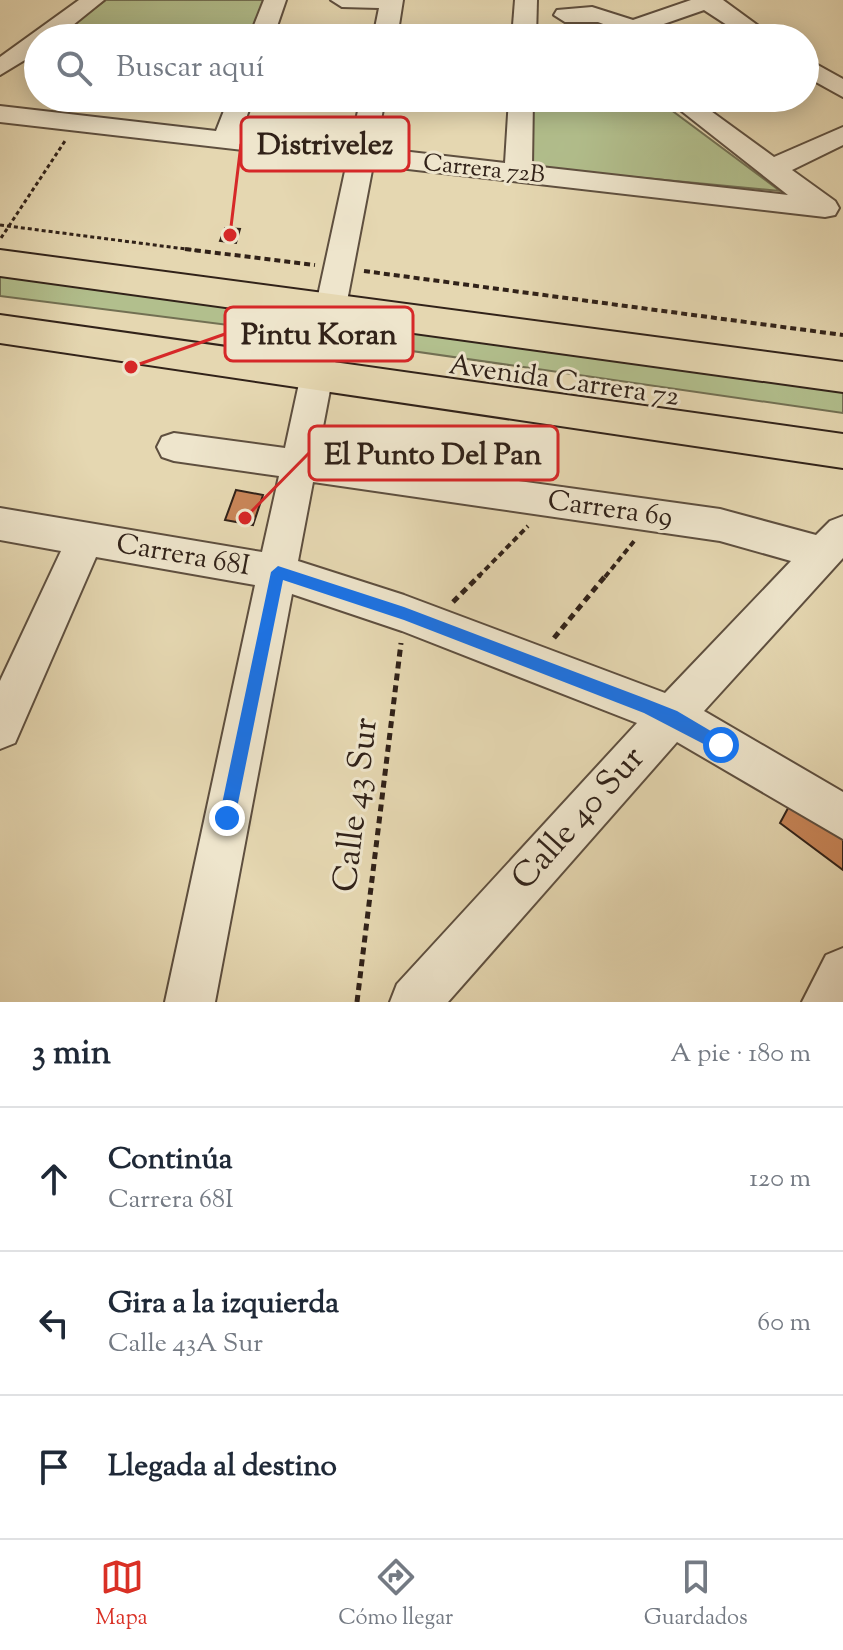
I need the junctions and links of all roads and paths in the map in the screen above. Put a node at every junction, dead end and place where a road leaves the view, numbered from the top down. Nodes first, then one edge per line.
1 (93, 0) edge
2 (275, 0) edge
3 (342, 0) edge
4 (526, 0) edge
5 (545, 0) edge
6 (392, 1) edge
7 (707, 1) edge
8 (565, 15) junction
9 (60, 24) edge
10 (266, 24) edge
11 (388, 24) edge
12 (525, 24) edge
13 (577, 24) edge
14 (619, 24) edge
15 (654, 24) edge
16 (742, 24) edge
17 (24, 51) edge
18 (0, 68) edge
19 (819, 74) edge
20 (843, 90) edge
21 (236, 112) edge
22 (370, 112) edge
23 (520, 112) edge
24 (696, 112) edge
25 (0, 114) edge
26 (76, 123) junction
27 (843, 135) edge
28 (226, 140) junction
29 (361, 156) junction
30 (772, 169) junction
31 (518, 174) junction
32 (834, 215) edge
33 (0, 225) edge
34 (3, 236) edge
35 (0, 263) edge
36 (335, 281) junction
37 (0, 304) edge
38 (541, 313) junction
39 (0, 329) edge
40 (843, 335) edge
41 (843, 352) edge
42 (662, 353) junction
43 (320, 360) junction
44 (843, 377) edge
45 (737, 407) junction
46 (565, 411) junction
47 (843, 422) edge
48 (174, 447) dead end
49 (843, 451) edge
50 (299, 465) junction
51 (552, 501) junction
52 (654, 516) junction
53 (0, 524) edge
54 (85, 539) junction
55 (833, 543) edge
56 (278, 572) junction
57 (418, 618) junction
58 (534, 663) junction
59 (672, 716) junction
60 (1, 725) edge
61 (843, 817) edge
62 (843, 972) edge
63 (190, 1002) edge
64 (357, 1002) edge
65 (415, 1002) edge
66 (827, 1002) edge

1 - 9 street
2 - 10 street
3 - 6 street
4 - 12 street
5 - 8 street
6 - 11 street
7 - 15 street
7 - 16 street
8 - 13 street
8 - 14 street
17 - 18 street
19 - 20 street
21 - 28 street
22 - 29 street
23 - 31 street
24 - 30 street
25 - 26 street, Carrera 72B
26 - 28 street, Carrera 72B
26 - 34 path
27 - 30 street
28 - 29 street, Carrera 72B
29 - 31 street, Carrera 72B
29 - 36 street
30 - 32 street
31 - 32 street, Carrera 72B
33 - 34 path
34 - 36 highway, Avenida Carrera 72
34 - 36 path
35 - 36 highway, Avenida Carrera 72
36 - 38 highway, Avenida Carrera 72
36 - 40 path
36 - 42 highway, Avenida Carrera 72
36 - 43 street
37 - 43 highway, Avenida Carrera 72
38 - 41 highway, Avenida Carrera 72
38 - 42 highway
39 - 43 highway, Avenida Carrera 72
42 - 44 highway, Avenida Carrera 72
43 - 45 highway, Avenida Carrera 72
43 - 46 highway, Avenida Carrera 72
43 - 50 street
45 - 46 highway
45 - 47 highway, Avenida Carrera 72
46 - 49 highway, Avenida Carrera 72
48 - 50 street, Carrera 69
50 - 51 street, Carrera 69
50 - 56 street
51 - 52 street, Carrera 69
51 - 57 path
52 - 55 street, Carrera 69
52 - 58 path
53 - 54 street, Carrera 68I
54 - 56 street, Carrera 68I
54 - 60 street
55 - 59 street, Calle 40 Sur
56 - 57 street, Carrera 68I
56 - 63 street
57 - 58 street, Carrera 68I
57 - 64 path, Calle 43 Sur
58 - 59 street, Carrera 68I
59 - 61 street, Carrera 68I
59 - 65 street, Calle 40 Sur
62 - 66 street

